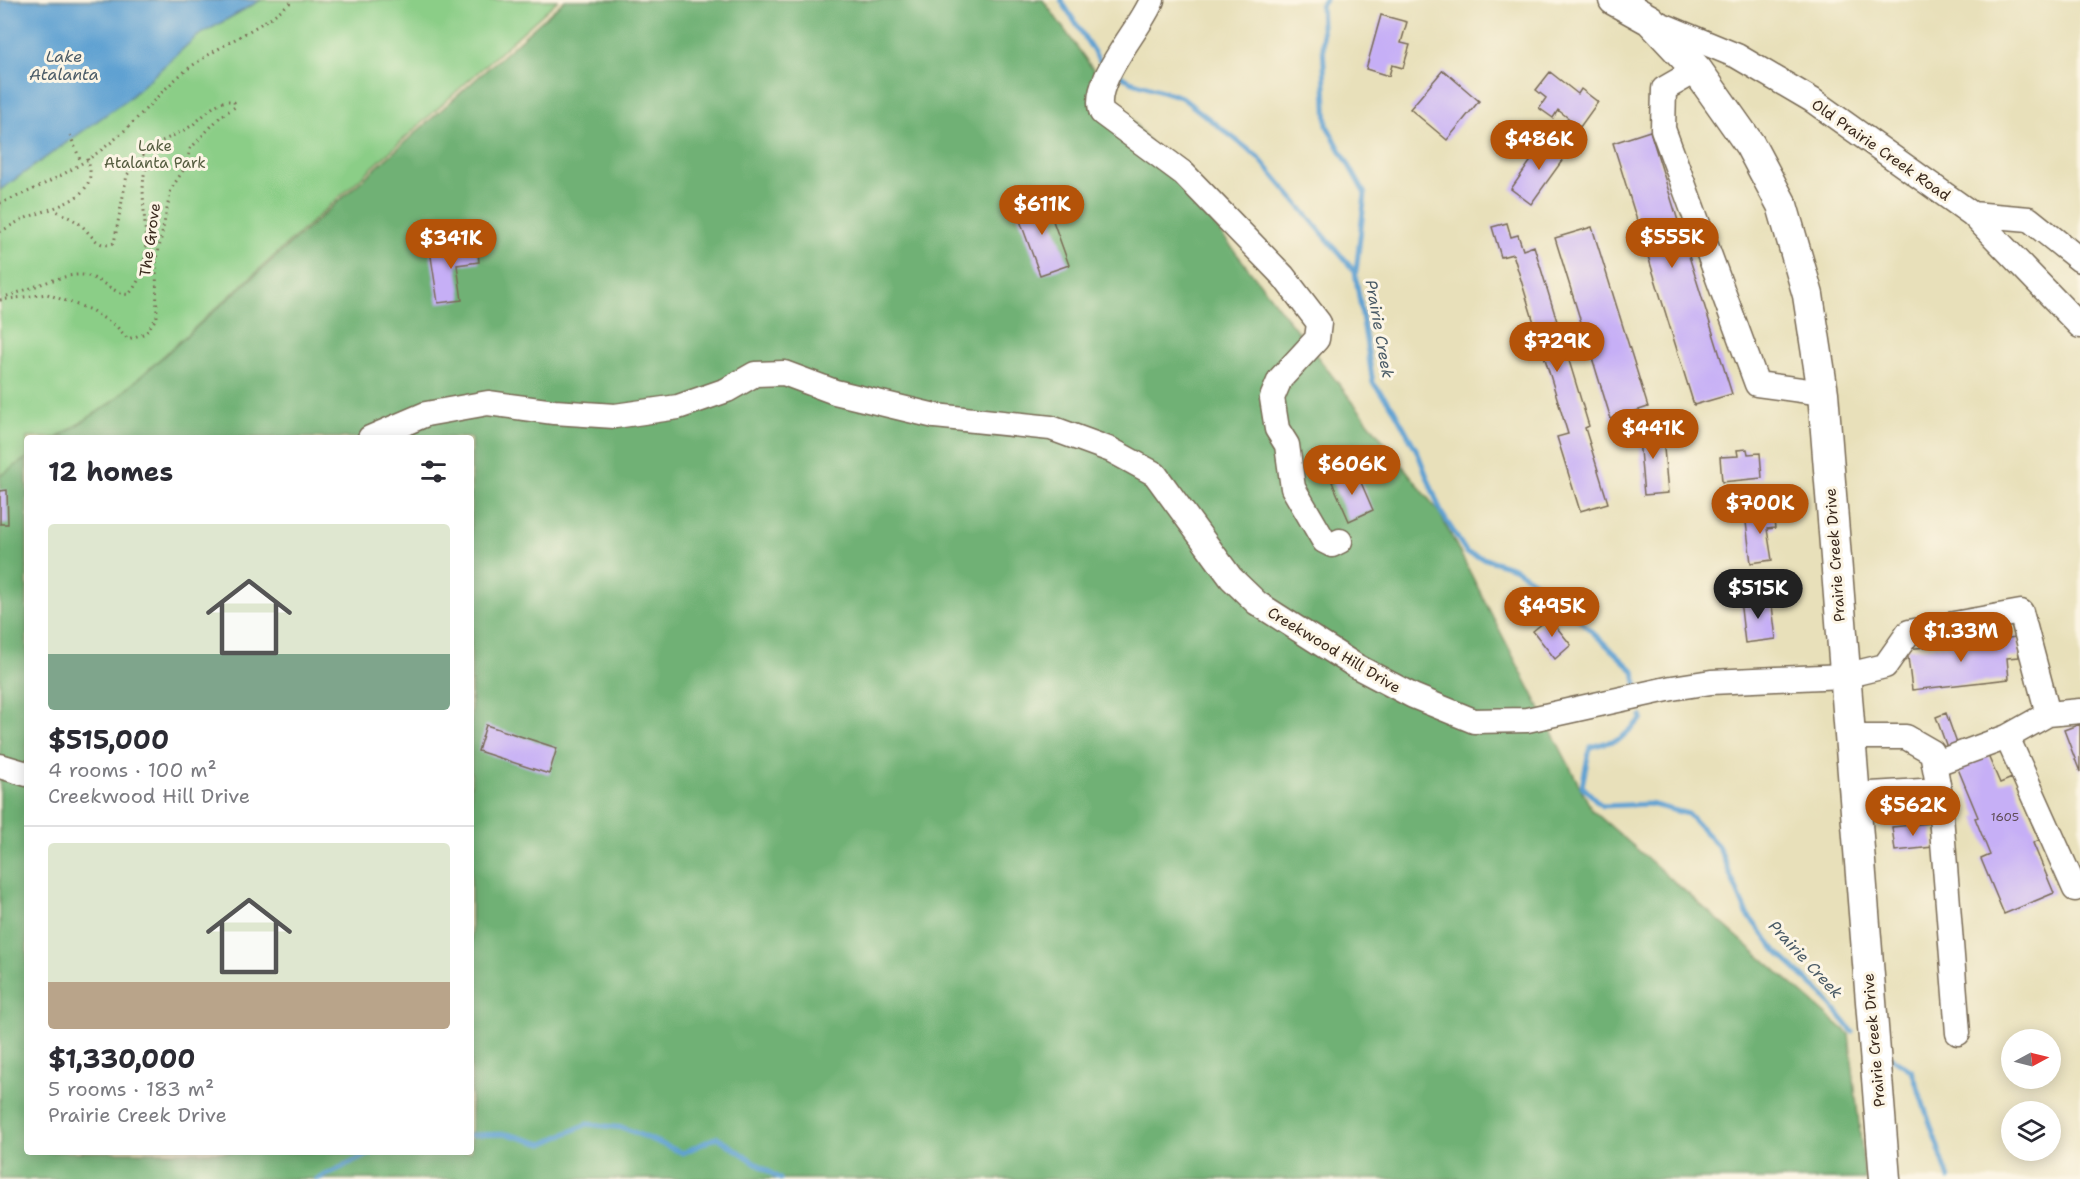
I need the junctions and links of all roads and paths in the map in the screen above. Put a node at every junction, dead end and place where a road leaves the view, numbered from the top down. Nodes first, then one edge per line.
1 (293, 0) edge
2 (1152, 0) edge
3 (1614, 0) edge
4 (1650, 20) junction
5 (1697, 70) junction
6 (70, 135) dead end
7 (157, 143) junction
8 (87, 158) junction
9 (81, 162) junction
10 (0, 203) edge
11 (55, 210) junction
12 (1971, 214) junction
13 (0, 232) edge
14 (2080, 260) edge
15 (0, 299) edge
16 (2080, 326) edge
17 (1823, 393) junction
18 (377, 435) edge
19 (1340, 541) dead end
20 (1844, 676) junction
21 (2080, 711) edge
22 (2048, 714) junction
23 (1850, 737) junction
24 (2007, 737) junction
25 (1935, 764) junction
26 (0, 766) edge
27 (24, 773) edge
28 (1939, 790) junction
29 (1854, 795) junction
30 (2075, 889) dead end
31 (1958, 1033) dead end
32 (1885, 1179) edge

1 - 8 path
2 - 19 street
3 - 4 main road, Prairie Creek Drive
4 - 5 main road, Prairie Creek Drive
4 - 12 street, Old Prairie Creek Road
5 - 17 main road, Prairie Creek Drive
5 - 17 street
6 - 9 path
7 - 11 path, The Grove
7 - 15 path, The Grove
7 - 15 path, The Grove
8 - 9 path
8 - 11 path
9 - 10 path
11 - 13 path
12 - 14 street
12 - 16 street, Old Prairie Creek Road
17 - 20 main road, Prairie Creek Drive
18 - 20 street, Creekwood Hill Drive
20 - 22 street, Creekwood Hill Drive
20 - 23 main road, Prairie Creek Drive
21 - 22 street
22 - 24 street
23 - 25 street
23 - 29 main road, Prairie Creek Drive
24 - 25 street
24 - 30 street
25 - 28 street
26 - 27 street
28 - 29 street
28 - 31 street
29 - 32 main road, Prairie Creek Drive

